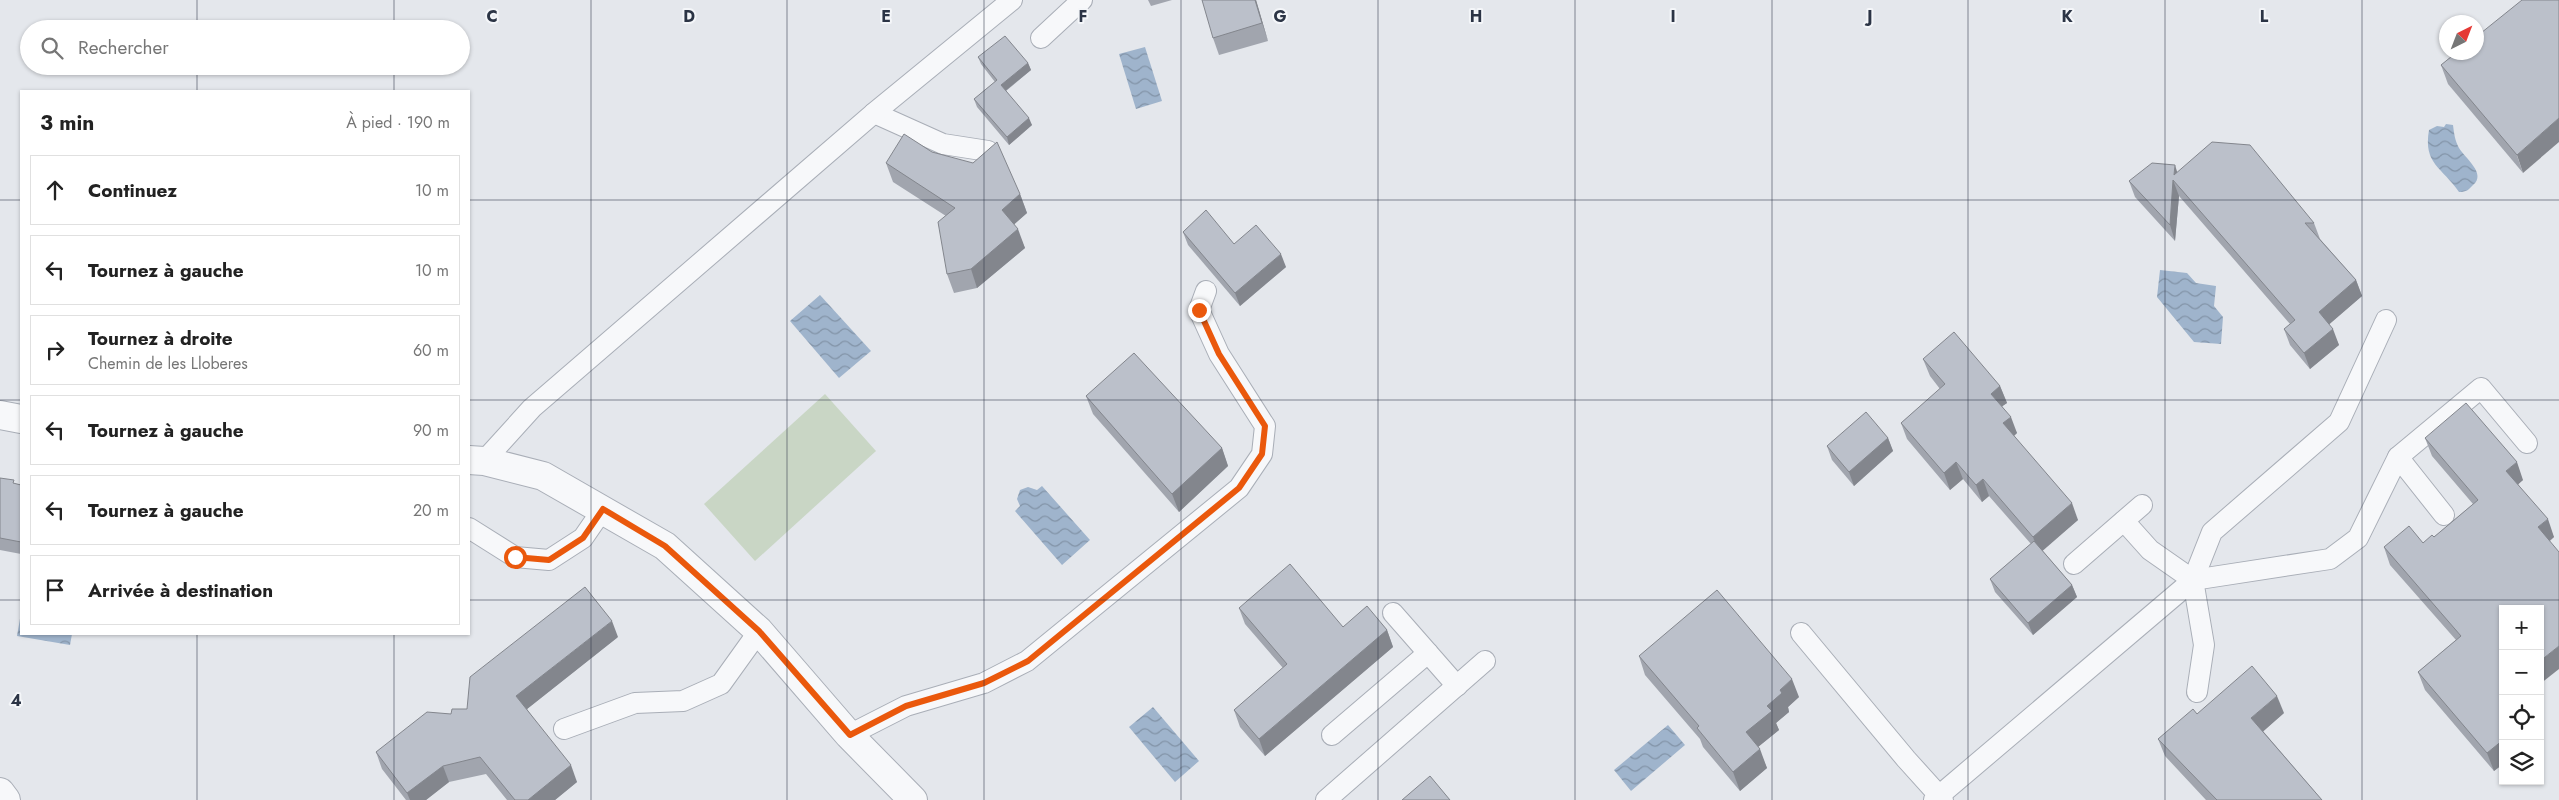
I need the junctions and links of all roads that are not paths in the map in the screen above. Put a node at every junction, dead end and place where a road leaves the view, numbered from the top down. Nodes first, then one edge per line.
1 (1012, 0) edge
2 (1072, 3) edge
3 (1042, 38) dead end
4 (874, 113) junction
5 (988, 151) edge
6 (1206, 290) dead end
7 (2386, 320) dead end
8 (0, 415) edge
9 (20, 419) edge
10 (2527, 444) dead end
11 (2398, 457) junction
12 (476, 460) edge
13 (2142, 505) dead end
14 (603, 509) junction
15 (2444, 515) dead end
16 (2124, 521) junction
17 (470, 529) edge
18 (2074, 564) dead end
19 (2193, 580) junction
20 (1393, 613) dead end
21 (759, 631) junction
22 (1801, 633) dead end
23 (1428, 653) junction
24 (1485, 661) dead end
25 (1457, 686) junction
26 (2197, 692) dead end
27 (564, 729) dead end
28 (850, 735) junction
29 (1332, 735) dead end
30 (0, 792) edge
31 (1939, 798) edge
32 (6, 800) edge
33 (913, 800) edge
34 (1326, 800) edge

1 - 4 lane
2 - 3 lane
4 - 5 lane
4 - 12 lane
6 - 28 lane
7 - 19 lane
8 - 9 street
10 - 11 lane
11 - 15 lane
11 - 19 lane
12 - 14 street
13 - 16 lane
14 - 17 lane
14 - 21 street
16 - 18 lane
16 - 19 lane
19 - 26 lane
19 - 31 lane
20 - 23 lane
21 - 27 lane
21 - 28 street
22 - 31 lane
23 - 25 lane
23 - 29 lane
24 - 25 lane
25 - 34 lane
28 - 33 street
30 - 32 street

